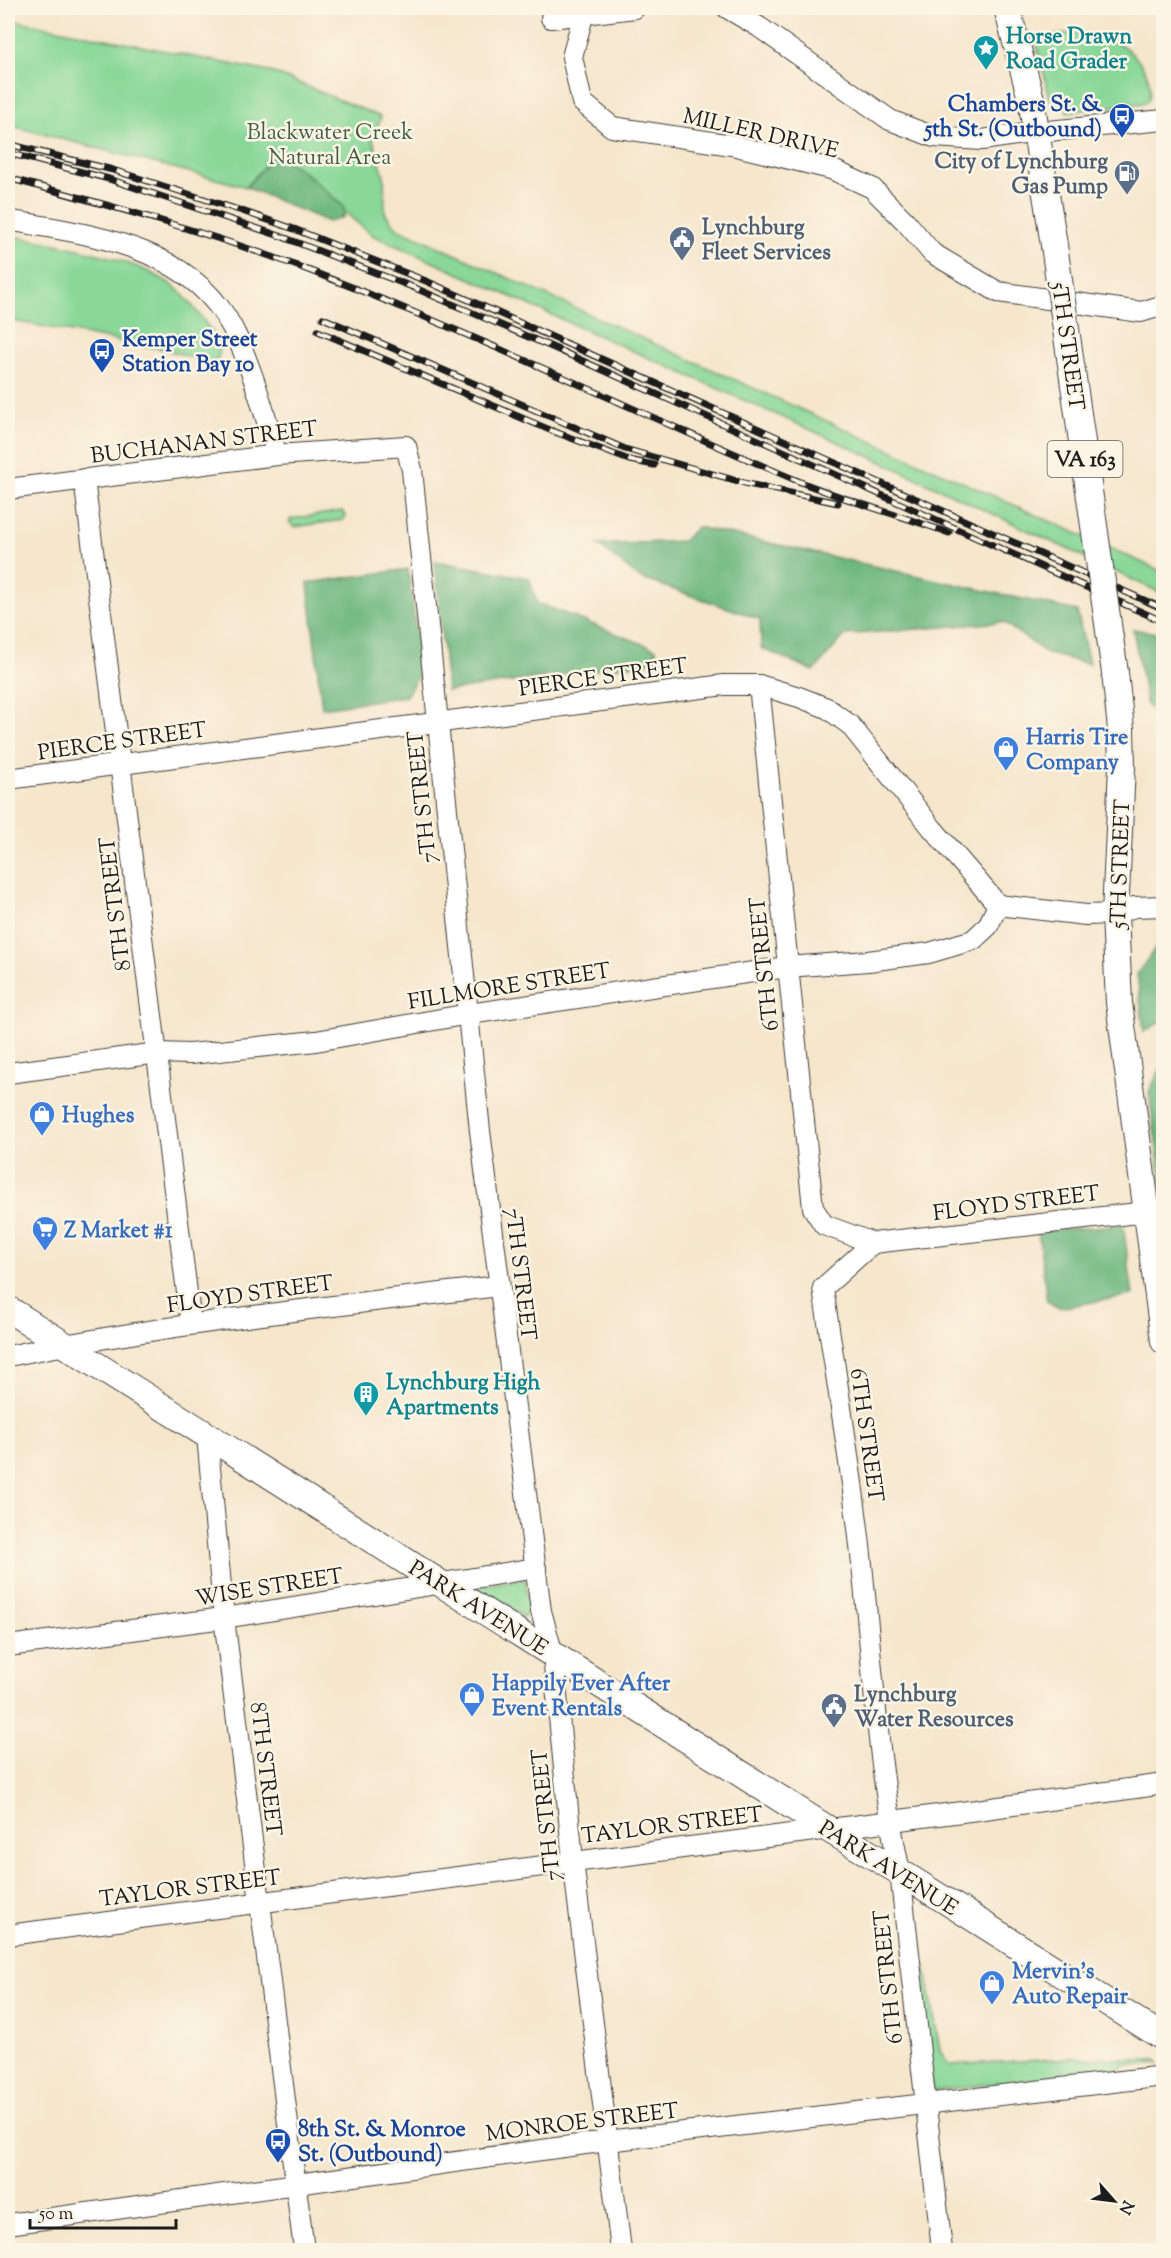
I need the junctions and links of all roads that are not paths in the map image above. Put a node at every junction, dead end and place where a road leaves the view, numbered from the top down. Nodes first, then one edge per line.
1 (635, 8) edge
2 (727, 8) edge
3 (1007, 8) edge
4 (583, 16) junction
5 (551, 18) dead end
6 (1164, 120) edge
7 (1037, 132) junction
8 (8, 220) edge
9 (1164, 305) edge
10 (406, 446) joint
11 (277, 455) junction
12 (84, 479) junction
13 (8, 489) edge
14 (759, 685) junction
15 (437, 723) junction
16 (121, 764) junction
17 (8, 779) edge
18 (999, 905) junction
19 (1164, 906) edge
20 (1115, 914) junction
21 (787, 968) junction
22 (469, 1014) junction
23 (158, 1053) junction
24 (8, 1073) edge
25 (1155, 1210) edge
26 (873, 1243) junction
27 (499, 1286) junction
28 (8, 1309) edge
29 (191, 1324) junction
30 (1164, 1341) edge
31 (65, 1344) junction
32 (8, 1356) edge
33 (207, 1436) junction
34 (536, 1568) junction
35 (442, 1584) junction
36 (224, 1618) junction
37 (8, 1646) edge
38 (553, 1654) junction
39 (1164, 1784) edge
40 (889, 1821) junction
41 (828, 1829) junction
42 (573, 1861) junction
43 (900, 1872) junction
44 (259, 1902) junction
45 (8, 1935) edge
46 (1164, 2038) edge
47 (1164, 2076) edge
48 (925, 2104) junction
49 (607, 2141) junction
50 (296, 2185) junction
51 (8, 2224) edge
52 (304, 2250) edge
53 (621, 2250) edge
54 (942, 2250) edge

1 - 4 street
2 - 7 street
3 - 7 main road, VA 163
4 - 5 street
4 - 9 street, MILLER DRIVE
6 - 7 street
7 - 20 main road, 5TH STREET / VA 163, bridge
8 - 11 street
10 - 11 street, BUCHANAN STREET
10 - 15 street, 7TH STREET
11 - 12 street, BUCHANAN STREET
12 - 13 street, BUCHANAN STREET
12 - 16 street, 8TH STREET
14 - 15 street, PIERCE STREET
14 - 18 street, PIERCE STREET
14 - 21 street, 6TH STREET
15 - 16 street, PIERCE STREET
15 - 22 street, 7TH STREET
16 - 17 street, PIERCE STREET
16 - 23 street, 8TH STREET
18 - 20 street
18 - 21 street, FILLMORE STREET
19 - 20 street
20 - 25 main road, 5TH STREET / VA 163
21 - 22 street, FILLMORE STREET
21 - 26 street, 6TH STREET
22 - 23 street, FILLMORE STREET
22 - 27 street, 7TH STREET
23 - 24 street, FILLMORE STREET
23 - 29 street, 8TH STREET
25 - 26 street, FLOYD STREET
25 - 30 main road, 5TH STREET / VA 163
26 - 40 street, 6TH STREET
27 - 29 street, FLOYD STREET
27 - 34 street, 7TH STREET
28 - 31 main road, PARK AVENUE
29 - 31 street, FLOYD STREET
31 - 32 street, FLOYD STREET
31 - 33 main road, PARK AVENUE
33 - 35 main road, PARK AVENUE
33 - 36 street, 8TH STREET
34 - 35 street, WISE STREET
34 - 38 street, 7TH STREET
35 - 36 street, WISE STREET
35 - 38 main road, PARK AVENUE
36 - 37 street, WISE STREET
36 - 44 street, 8TH STREET
38 - 41 main road, PARK AVENUE
38 - 42 street, 7TH STREET
39 - 40 street, TAYLOR STREET
40 - 41 street, TAYLOR STREET
40 - 43 street, 6TH STREET
41 - 42 street, TAYLOR STREET
41 - 43 main road, PARK AVENUE
42 - 44 street, TAYLOR STREET
42 - 49 street, 7TH STREET
43 - 46 main road, PARK AVENUE
43 - 48 street, 6TH STREET
44 - 45 street, TAYLOR STREET
44 - 50 street, 8TH STREET
47 - 48 street, MONROE STREET
48 - 49 street, MONROE STREET
48 - 54 street, 6TH STREET
49 - 50 street, MONROE STREET
49 - 53 street, 7TH STREET
50 - 51 street, MONROE STREET
50 - 52 street, 8TH STREET

